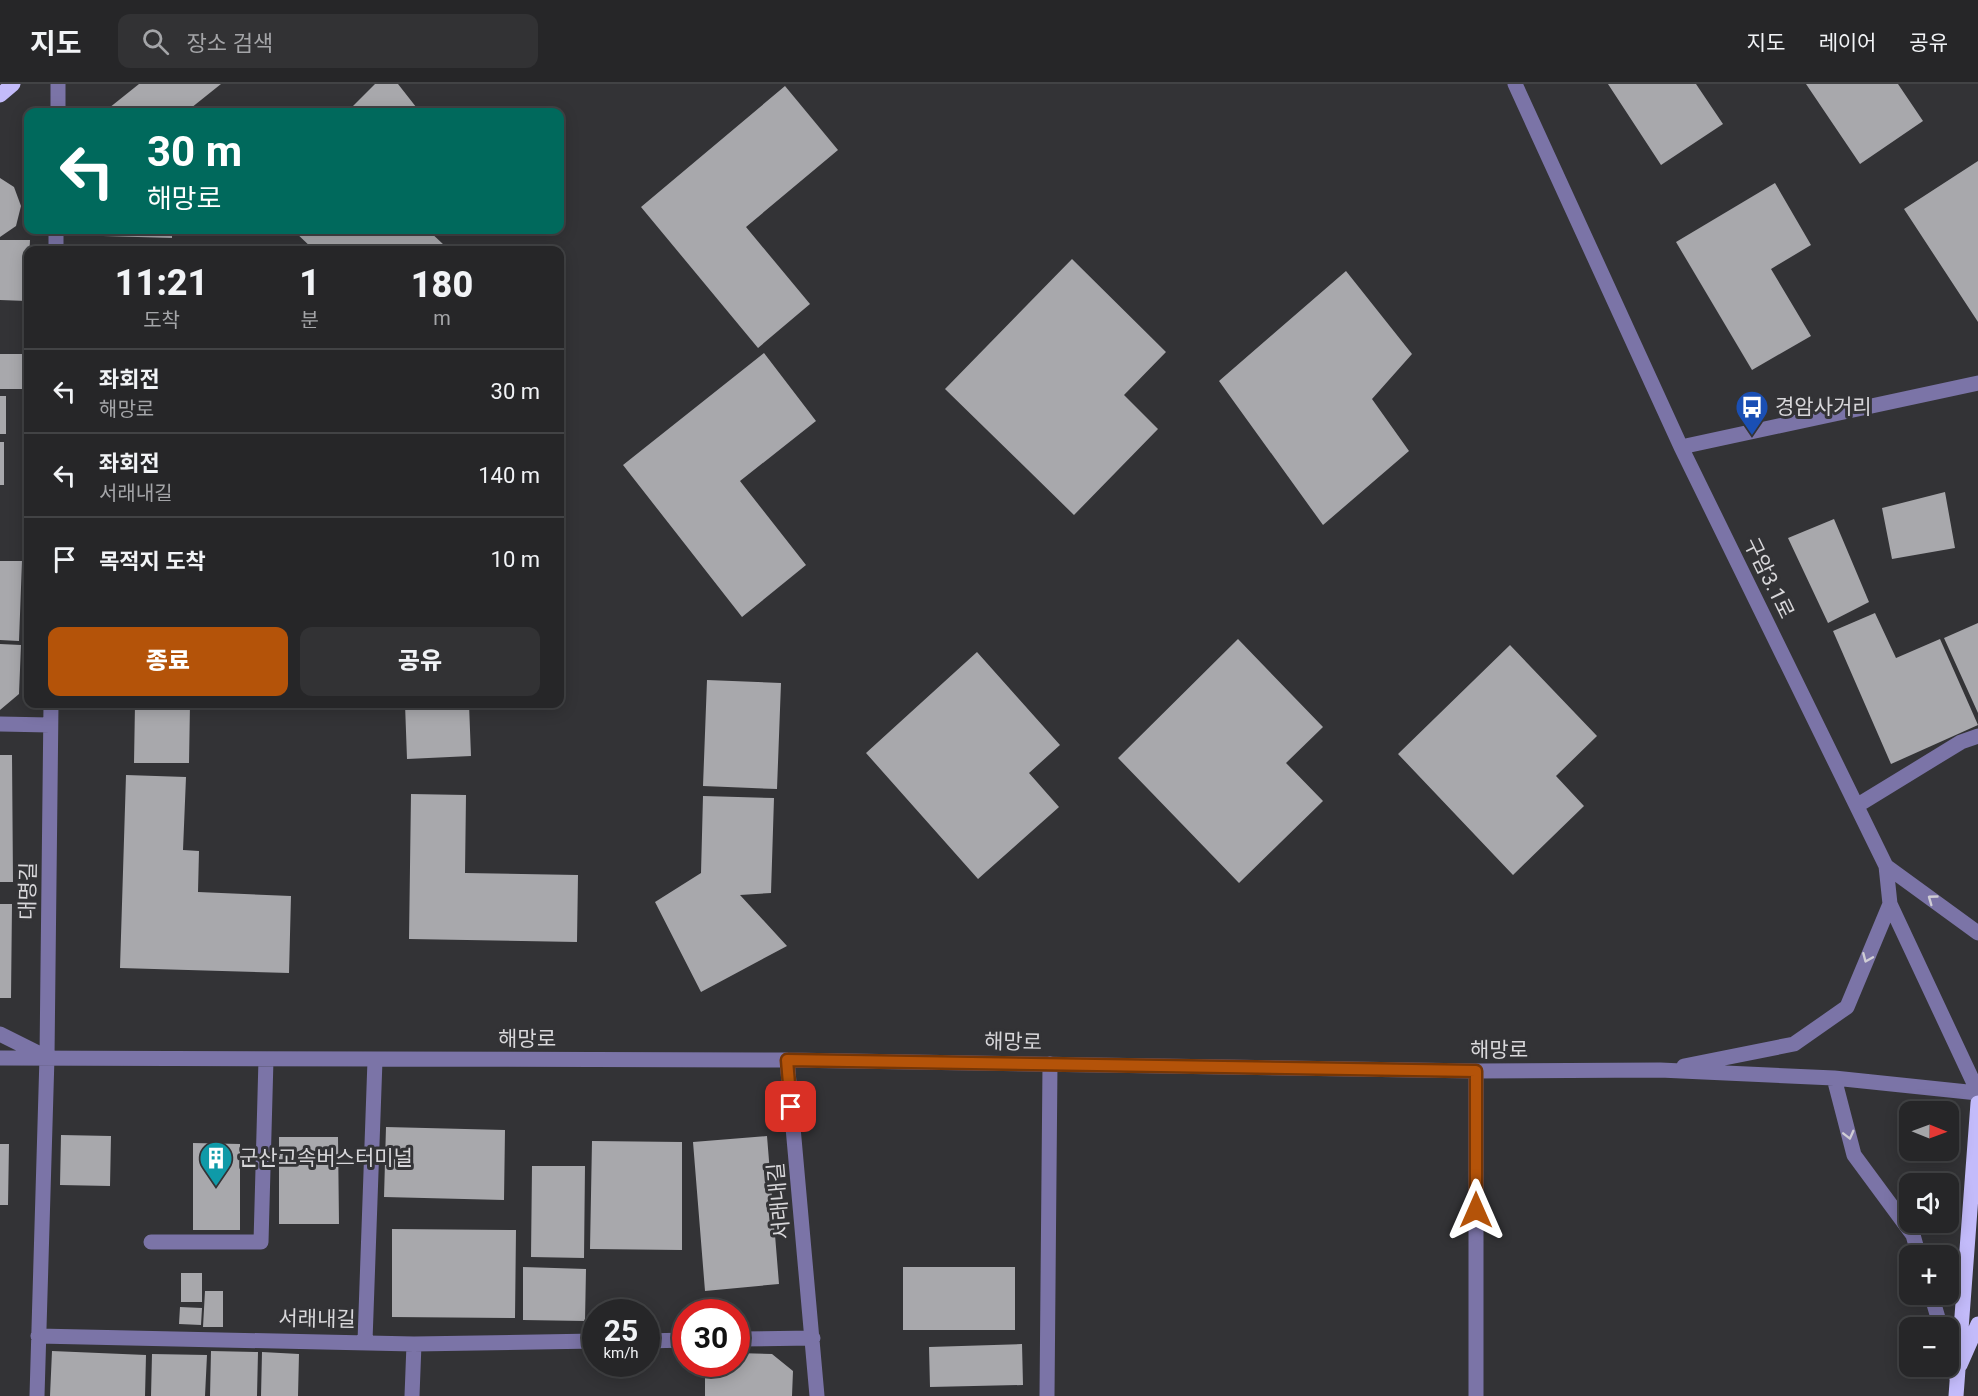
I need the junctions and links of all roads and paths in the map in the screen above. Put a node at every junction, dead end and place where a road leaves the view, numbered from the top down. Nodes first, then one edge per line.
1 (13, 84) edge
2 (58, 84) edge
3 (1515, 84) edge
4 (0, 95) edge
5 (58, 108) edge
6 (1978, 383) edge
7 (1682, 447) junction
8 (51, 708) edge
9 (0, 724) edge
10 (51, 725) junction
11 (1978, 736) edge
12 (1858, 805) junction
13 (1886, 866) junction
14 (1890, 904) junction
15 (1978, 933) edge
16 (0, 1034) edge
17 (47, 1057) junction
18 (0, 1058) edge
19 (266, 1059) junction
20 (375, 1060) junction
21 (787, 1060) junction
22 (1050, 1064) junction
23 (1660, 1070) junction
24 (1476, 1071) junction
25 (1834, 1078) junction
26 (1978, 1092) edge
27 (1978, 1102) edge
28 (151, 1242) dead end
29 (1916, 1245) edge
30 (1978, 1324) edge
31 (38, 1336) junction
32 (813, 1338) junction
33 (750, 1339) edge
34 (1959, 1339) edge
35 (366, 1341) junction
36 (582, 1341) edge
37 (414, 1344) junction
38 (1959, 1369) edge
39 (1956, 1377) edge
40 (37, 1396) edge
41 (412, 1396) edge
42 (817, 1396) edge
43 (1047, 1396) edge
44 (1476, 1396) edge
45 (1956, 1396) edge

1 - 4 main road
2 - 5 street
3 - 7 street, 구암3.1로
6 - 7 street
7 - 12 street, 구암3.1로
8 - 10 street, 대명길
9 - 10 street
10 - 17 street, 대명길
11 - 12 street
12 - 13 street, 구암3.1로
13 - 14 street, 구암3.1로
15 -> 13 street
14 -> 23 street
14 - 26 street, 구암3.1로
16 - 17 street, 해망로
17 - 18 street, 해망로
17 - 19 street, 해망로
17 - 31 street
19 - 20 street, 해망로
19 - 28 street
20 - 21 street, 해망로
20 - 35 street
21 - 22 street, 해망로
21 - 32 street, 서래내길
22 - 24 street, 해망로
22 - 43 street
23 - 24 street, 해망로
23 - 25 street, 해망로
24 - 44 street
25 - 26 street, 해망로
25 -> 29 street
27 - 34 main road
30 - 38 main road
31 - 35 street, 서래내길
31 - 40 street
32 - 33 street
32 - 42 street, 서래내길
35 - 37 street, 서래내길
36 - 37 street, 서래내길
37 - 41 street
39 - 45 main road

